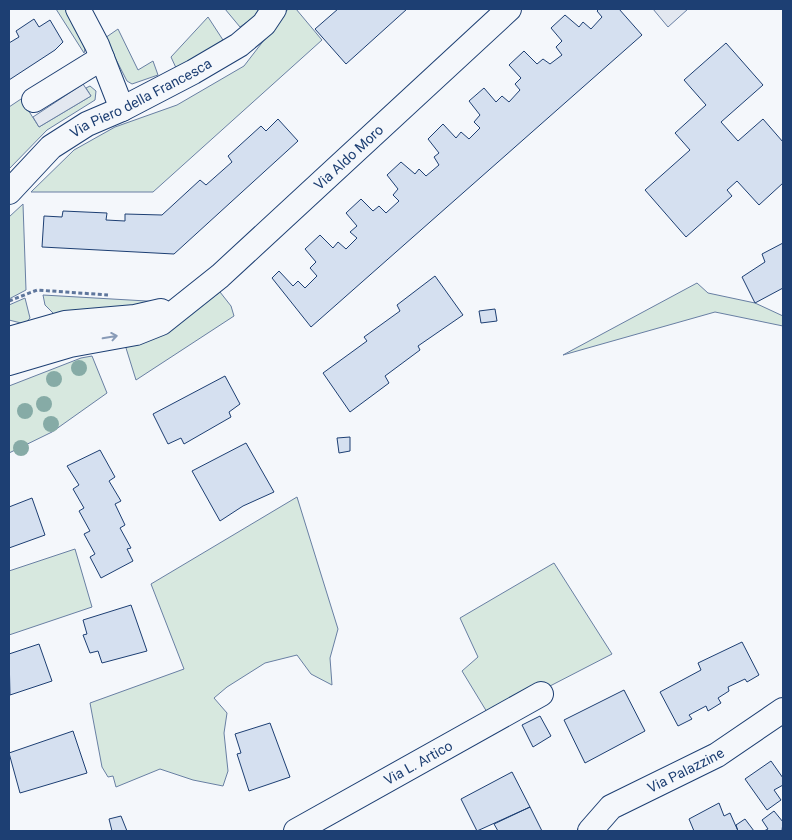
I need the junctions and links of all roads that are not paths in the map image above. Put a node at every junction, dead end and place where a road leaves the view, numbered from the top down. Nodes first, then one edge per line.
1 (78, 9) edge
2 (274, 9) edge
3 (509, 9) edge
4 (102, 58) junction
5 (34, 100) dead end
6 (122, 109) junction
7 (9, 192) edge
8 (187, 305) junction
9 (9, 352) edge
10 (541, 694) dead end
11 (783, 710) edge
12 (296, 831) edge
13 (590, 831) edge

1 - 4 street
2 - 6 street, Via Piero della Francesca
3 - 8 street, Via Aldo Moro
4 - 5 street
4 - 6 street
6 - 7 street, Via Piero della Francesca
8 - 9 street, Via Aldo Moro
9 -> 8 street, Via Aldo Moro
10 - 12 street, Via L. Artico
11 - 13 street, Via Palazzine

